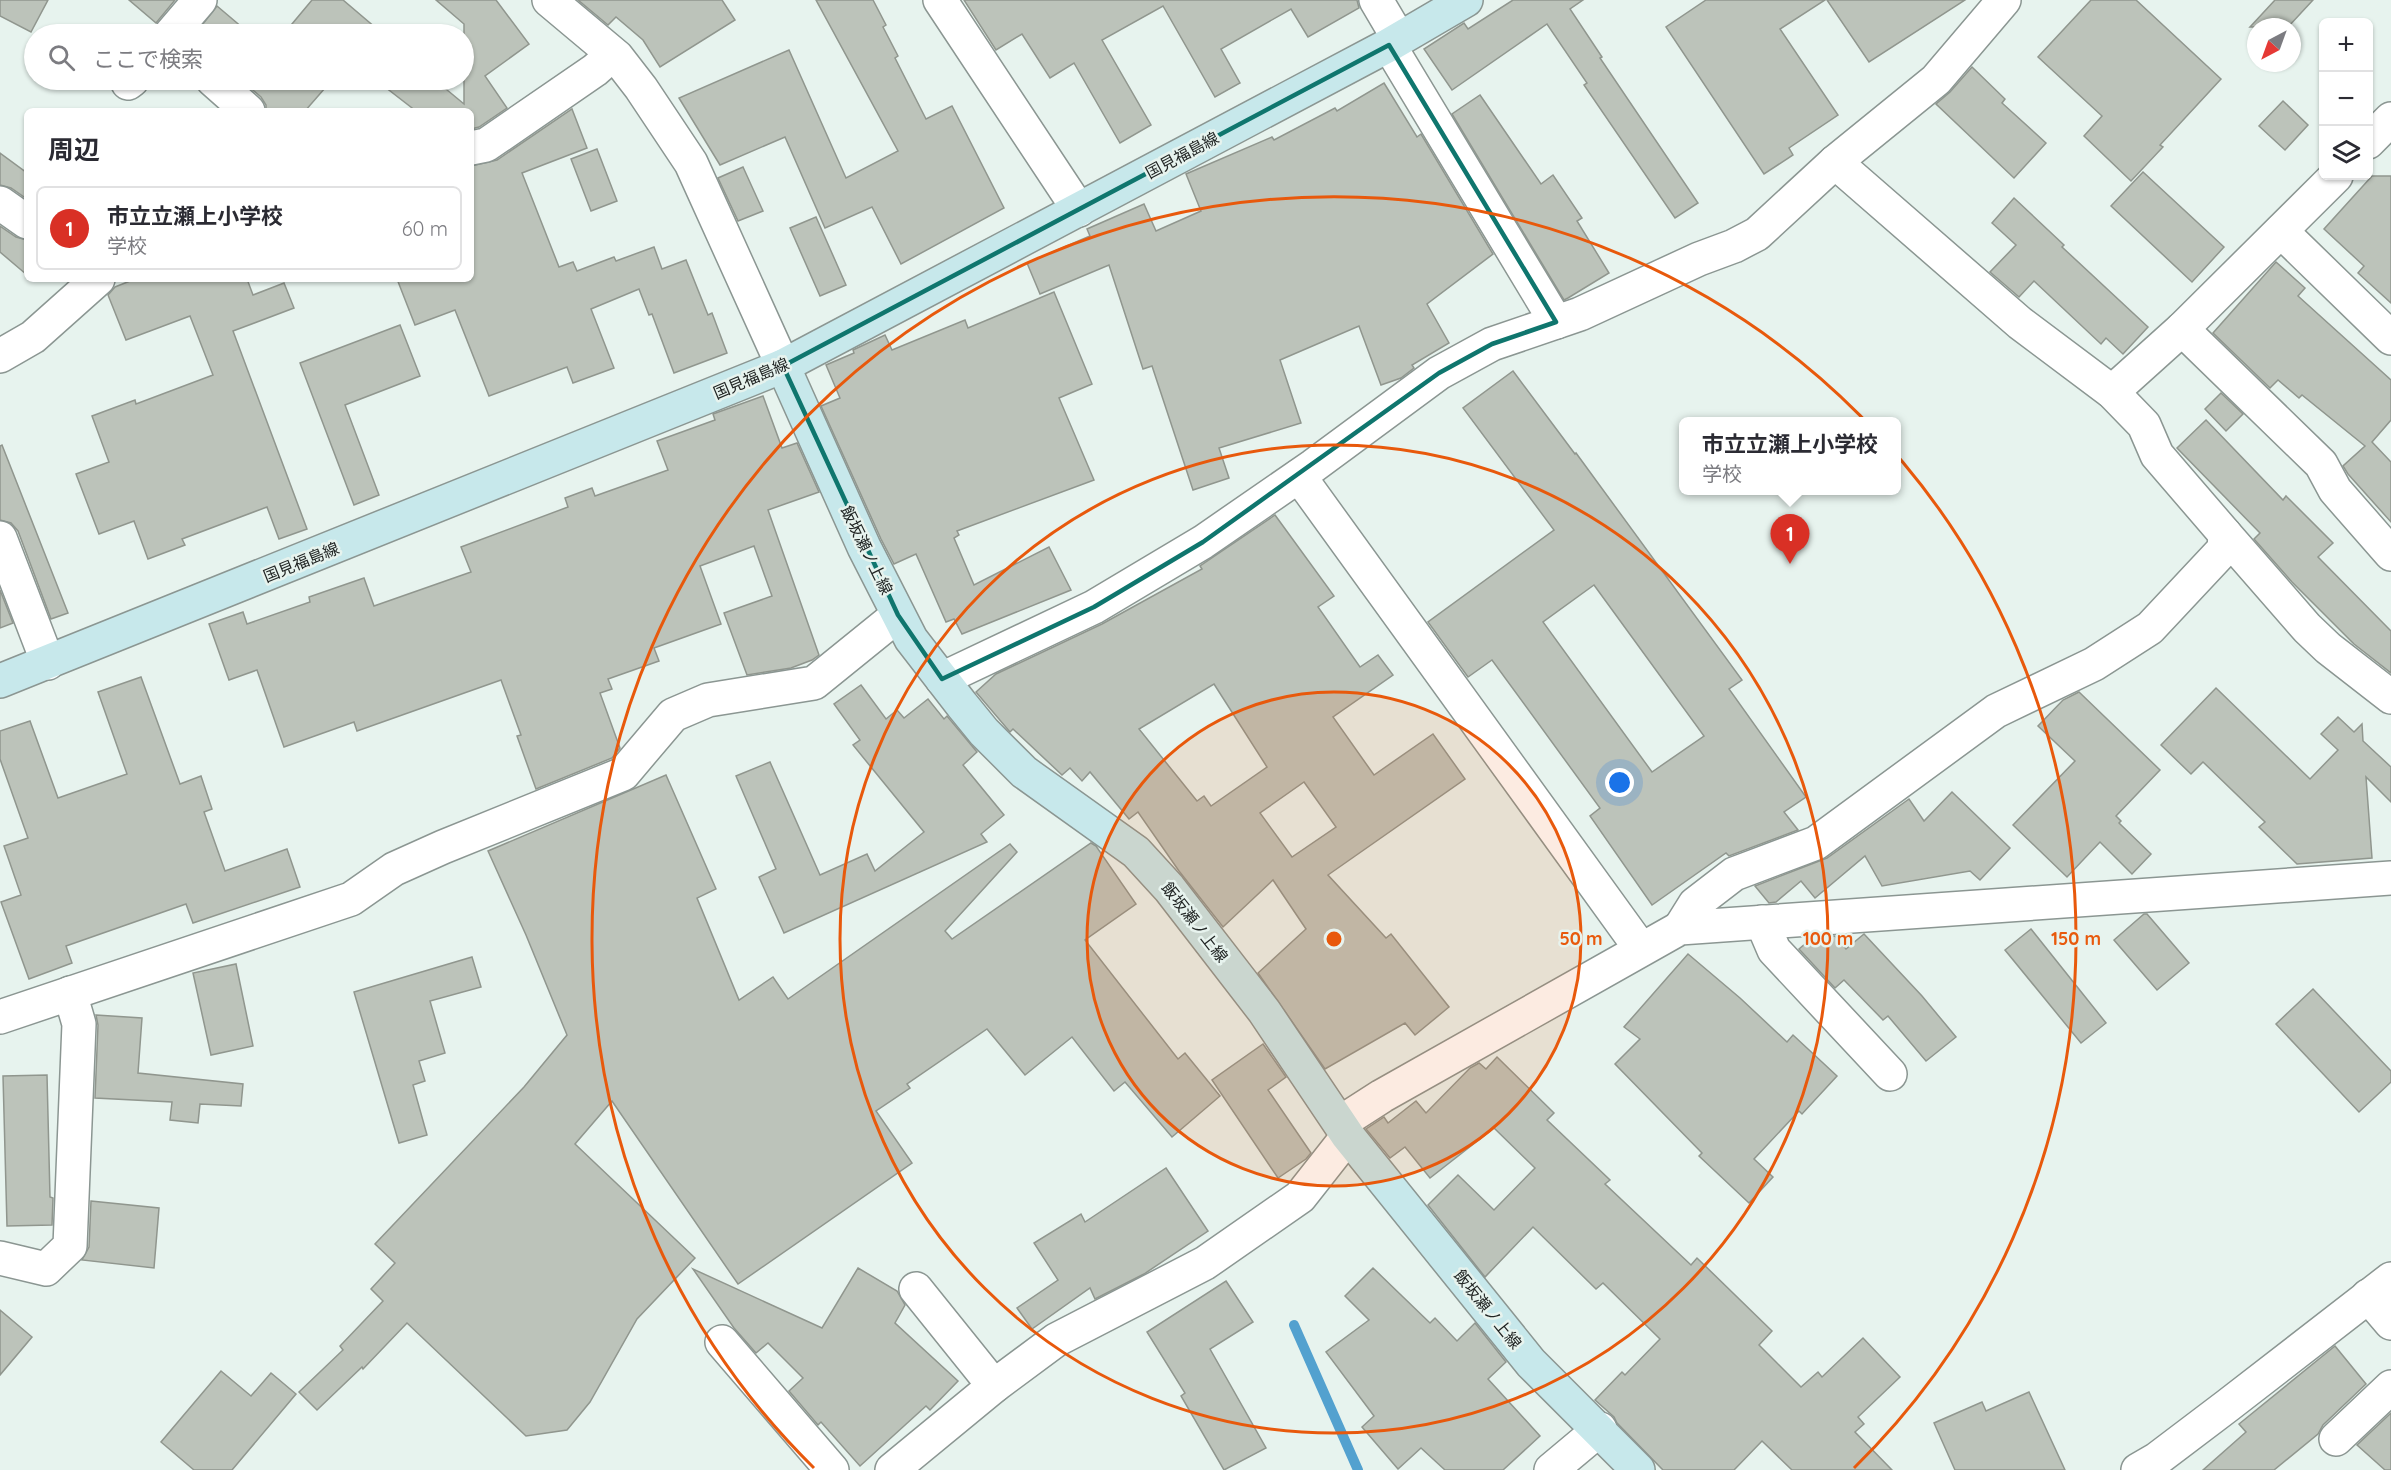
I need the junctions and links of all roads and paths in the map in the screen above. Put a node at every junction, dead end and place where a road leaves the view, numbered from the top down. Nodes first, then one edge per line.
1 (200, 0) edge
2 (549, 0) edge
3 (940, 0) edge
4 (1376, 0) edge
5 (1466, 0) edge
6 (2004, 0) edge
7 (180, 24) edge
8 (1394, 42) junction
9 (612, 55) junction
10 (224, 90) edge
11 (245, 108) edge
12 (2391, 119) edge
13 (2373, 137) edge
14 (474, 147) edge
15 (1835, 162) junction
16 (2332, 180) edge
17 (0, 203) edge
18 (1079, 210) junction
19 (24, 220) edge
20 (2282, 231) junction
21 (95, 282) edge
22 (1556, 322) junction
23 (2182, 330) junction
24 (2391, 338) edge
25 (0, 356) edge
26 (783, 366) junction
27 (2112, 392) junction
28 (1299, 476) junction
29 (2224, 534) junction
30 (0, 538) edge
31 (2391, 554) edge
32 (898, 615) junction
33 (48, 663) junction
34 (942, 679) junction
35 (0, 681) edge
36 (2391, 697) edge
37 (2391, 878) edge
38 (1762, 922) junction
39 (1680, 928) junction
40 (1641, 950) junction
41 (70, 993) junction
42 (0, 1017) edge
43 (1890, 1074) dead end
44 (1344, 1130) junction
45 (0, 1258) edge
46 (2380, 1288) edge
47 (916, 1289) dead end
48 (2391, 1323) edge
49 (722, 1342) dead end
50 (994, 1386) junction
51 (2391, 1387) edge
52 (1600, 1430) junction
53 (2337, 1439) dead end
54 (832, 1470) edge
55 (892, 1470) edge
56 (1551, 1470) edge
57 (1638, 1470) edge
58 (2138, 1470) edge

1 - 7 street
2 - 9 street
3 - 18 street
4 - 8 street
5 - 8 main road, 国見福島線
6 - 15 street
8 - 18 main road, 国見福島線
8 - 22 street
9 - 14 street
9 - 26 street
10 - 11 street
12 - 13 street
15 - 22 street
15 - 27 street
16 - 20 street
17 - 19 street
18 - 26 main road, 国見福島線
20 - 23 street
20 - 24 street
21 - 25 street
22 - 28 street
23 - 27 street
23 - 31 street
26 - 32 main road, 飯坂瀬ノ上線
26 - 33 main road, 国見福島線
27 - 29 street
28 - 34 street
28 - 40 street
29 - 36 street
29 - 39 street
30 - 33 street
32 - 34 main road, 飯坂瀬ノ上線
32 - 41 street
33 - 35 main road, 国見福島線
34 - 44 main road, 飯坂瀬ノ上線
37 - 38 street
38 - 39 street
38 - 43 street
39 - 40 street
40 - 44 street
41 - 42 street
41 - 45 street
44 - 50 street
44 - 52 main road, 飯坂瀬ノ上線
46 - 48 street
46 - 58 street
47 - 50 street
49 - 54 street
50 - 55 street
51 - 53 street
52 - 56 street
52 - 57 main road, 飯坂瀬ノ上線

